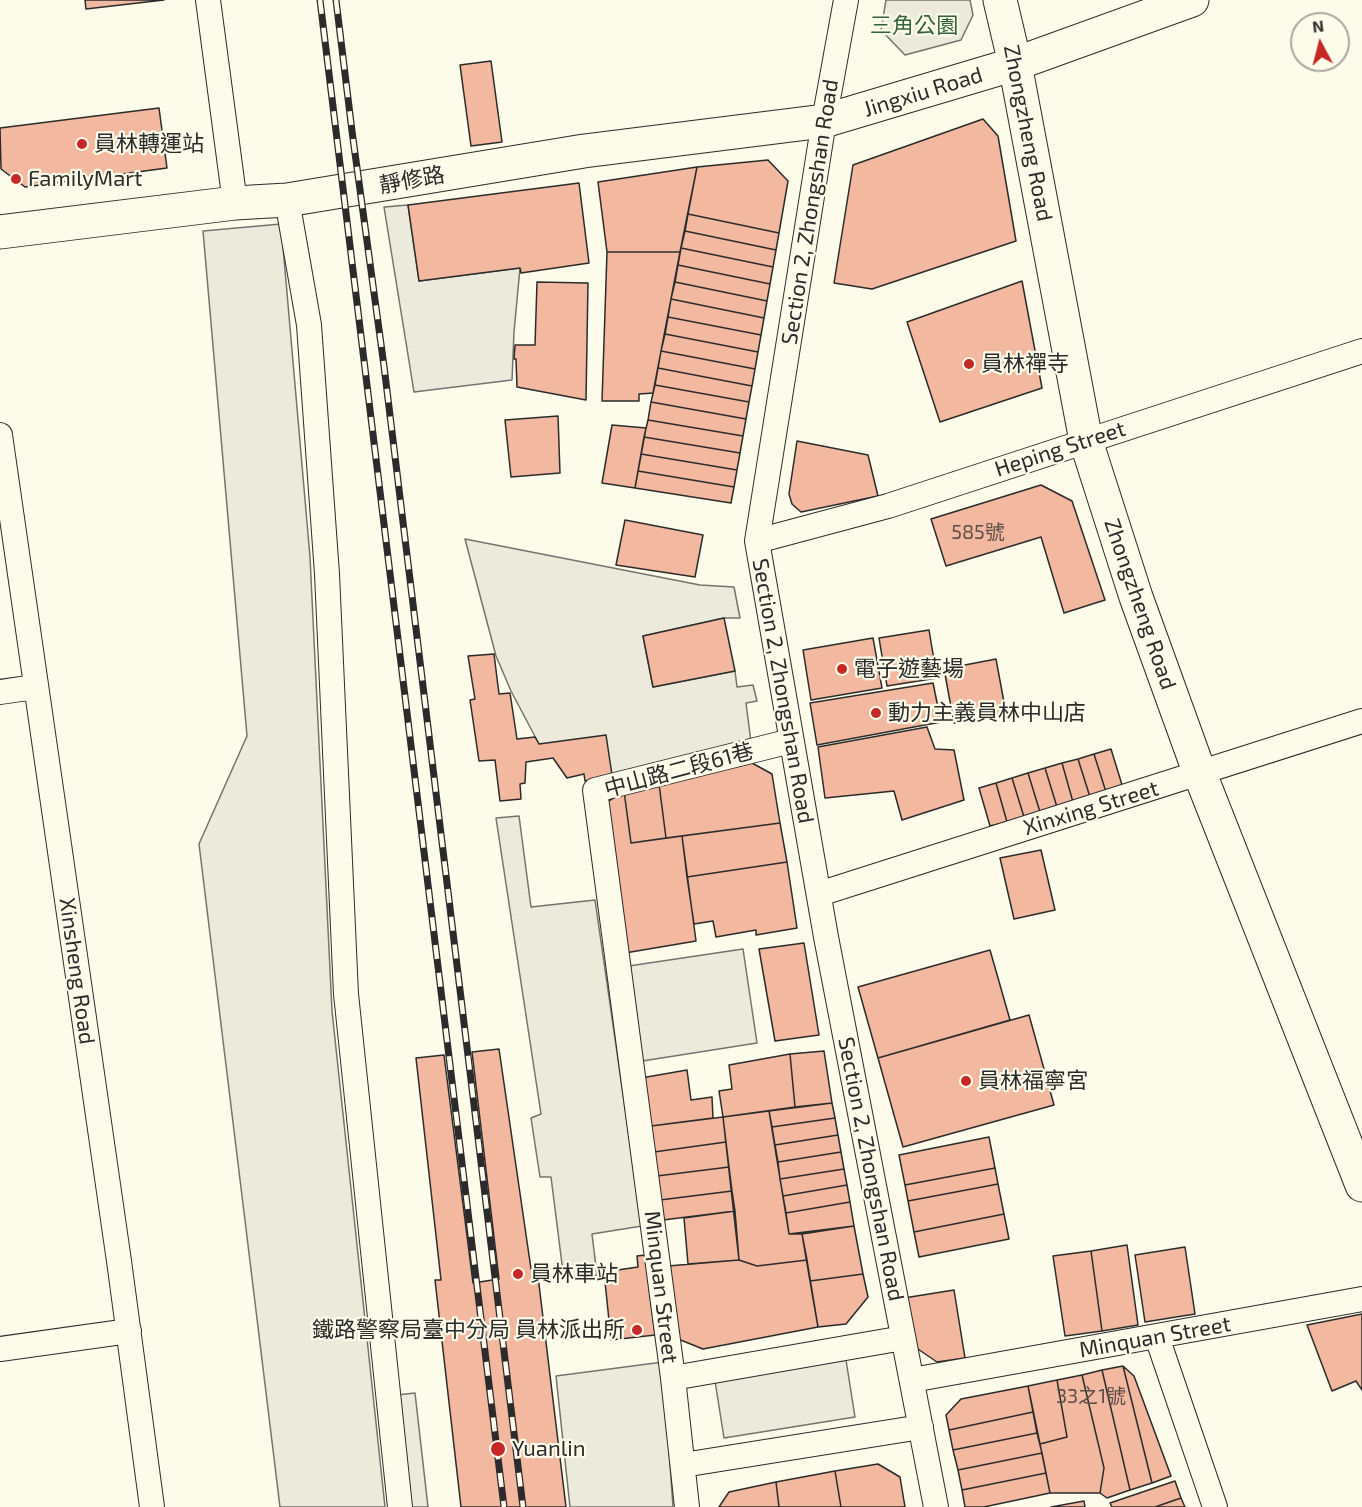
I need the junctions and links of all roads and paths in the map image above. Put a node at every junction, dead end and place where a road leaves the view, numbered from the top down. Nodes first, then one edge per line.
1 (208, 0) edge
2 (846, 0) edge
3 (1000, 0) edge
4 (1192, 0) edge
5 (1015, 64) junction
6 (824, 121) junction
7 (287, 200) junction
8 (235, 203) junction
9 (0, 232) edge
10 (1362, 351) edge
11 (0, 435) edge
12 (1086, 441) junction
13 (757, 541) junction
14 (35, 687) junction
15 (0, 692) edge
16 (1362, 721) edge
17 (791, 741) junction
18 (1200, 774) junction
19 (819, 894) junction
20 (618, 964) joint
21 (1360, 1174) edge
22 (1362, 1299) edge
23 (129, 1330) junction
24 (1157, 1337) junction
25 (903, 1338) junction
26 (0, 1349) edge
27 (673, 1378) junction
28 (912, 1380) junction
29 (921, 1427) junction
30 (682, 1465) junction
31 (152, 1507) edge
32 (400, 1507) edge
33 (687, 1507) edge
34 (936, 1507) edge
35 (1215, 1507) edge

1 - 8 street
2 - 6 street, Section 2, Zhongshan Road
3 - 5 street, Zhongzheng Road
4 - 5 street, Jingxiu Road
5 - 6 street, Jingxiu Road
5 - 12 street, Zhongzheng Road
6 - 7 street, 靜修路
6 - 13 street, Section 2, Zhongshan Road
7 - 8 street, 靜修路
7 - 32 street
8 - 9 street, 靜修路
10 - 12 street, Heping Street
11 - 14 street, Xinsheng Road
12 - 13 street, Heping Street
12 - 18 street, Zhongzheng Road
13 - 17 street, Section 2, Zhongshan Road
14 - 15 street
14 - 23 street, Xinsheng Road
16 - 18 street, Xinxing Street
17 - 19 street, Section 2, Zhongshan Road
17 - 20 street, 中山路二段61巷
18 - 19 street, Xinxing Street
18 - 21 street, Zhongzheng Road
19 - 25 street, Section 2, Zhongshan Road
20 - 27 street, Minquan Street
22 - 24 street, Minquan Street
23 - 26 street
23 - 31 street, Xinsheng Road
24 - 28 street, Minquan Street
24 - 35 street
25 - 27 street, Minquan Street
25 - 28 street, Section 2, Zhongshan Road
27 - 30 street
28 - 29 street, Section 2, Zhongshan Road
29 - 30 street
29 - 34 street, Section 2, Zhongshan Road
30 - 33 street

